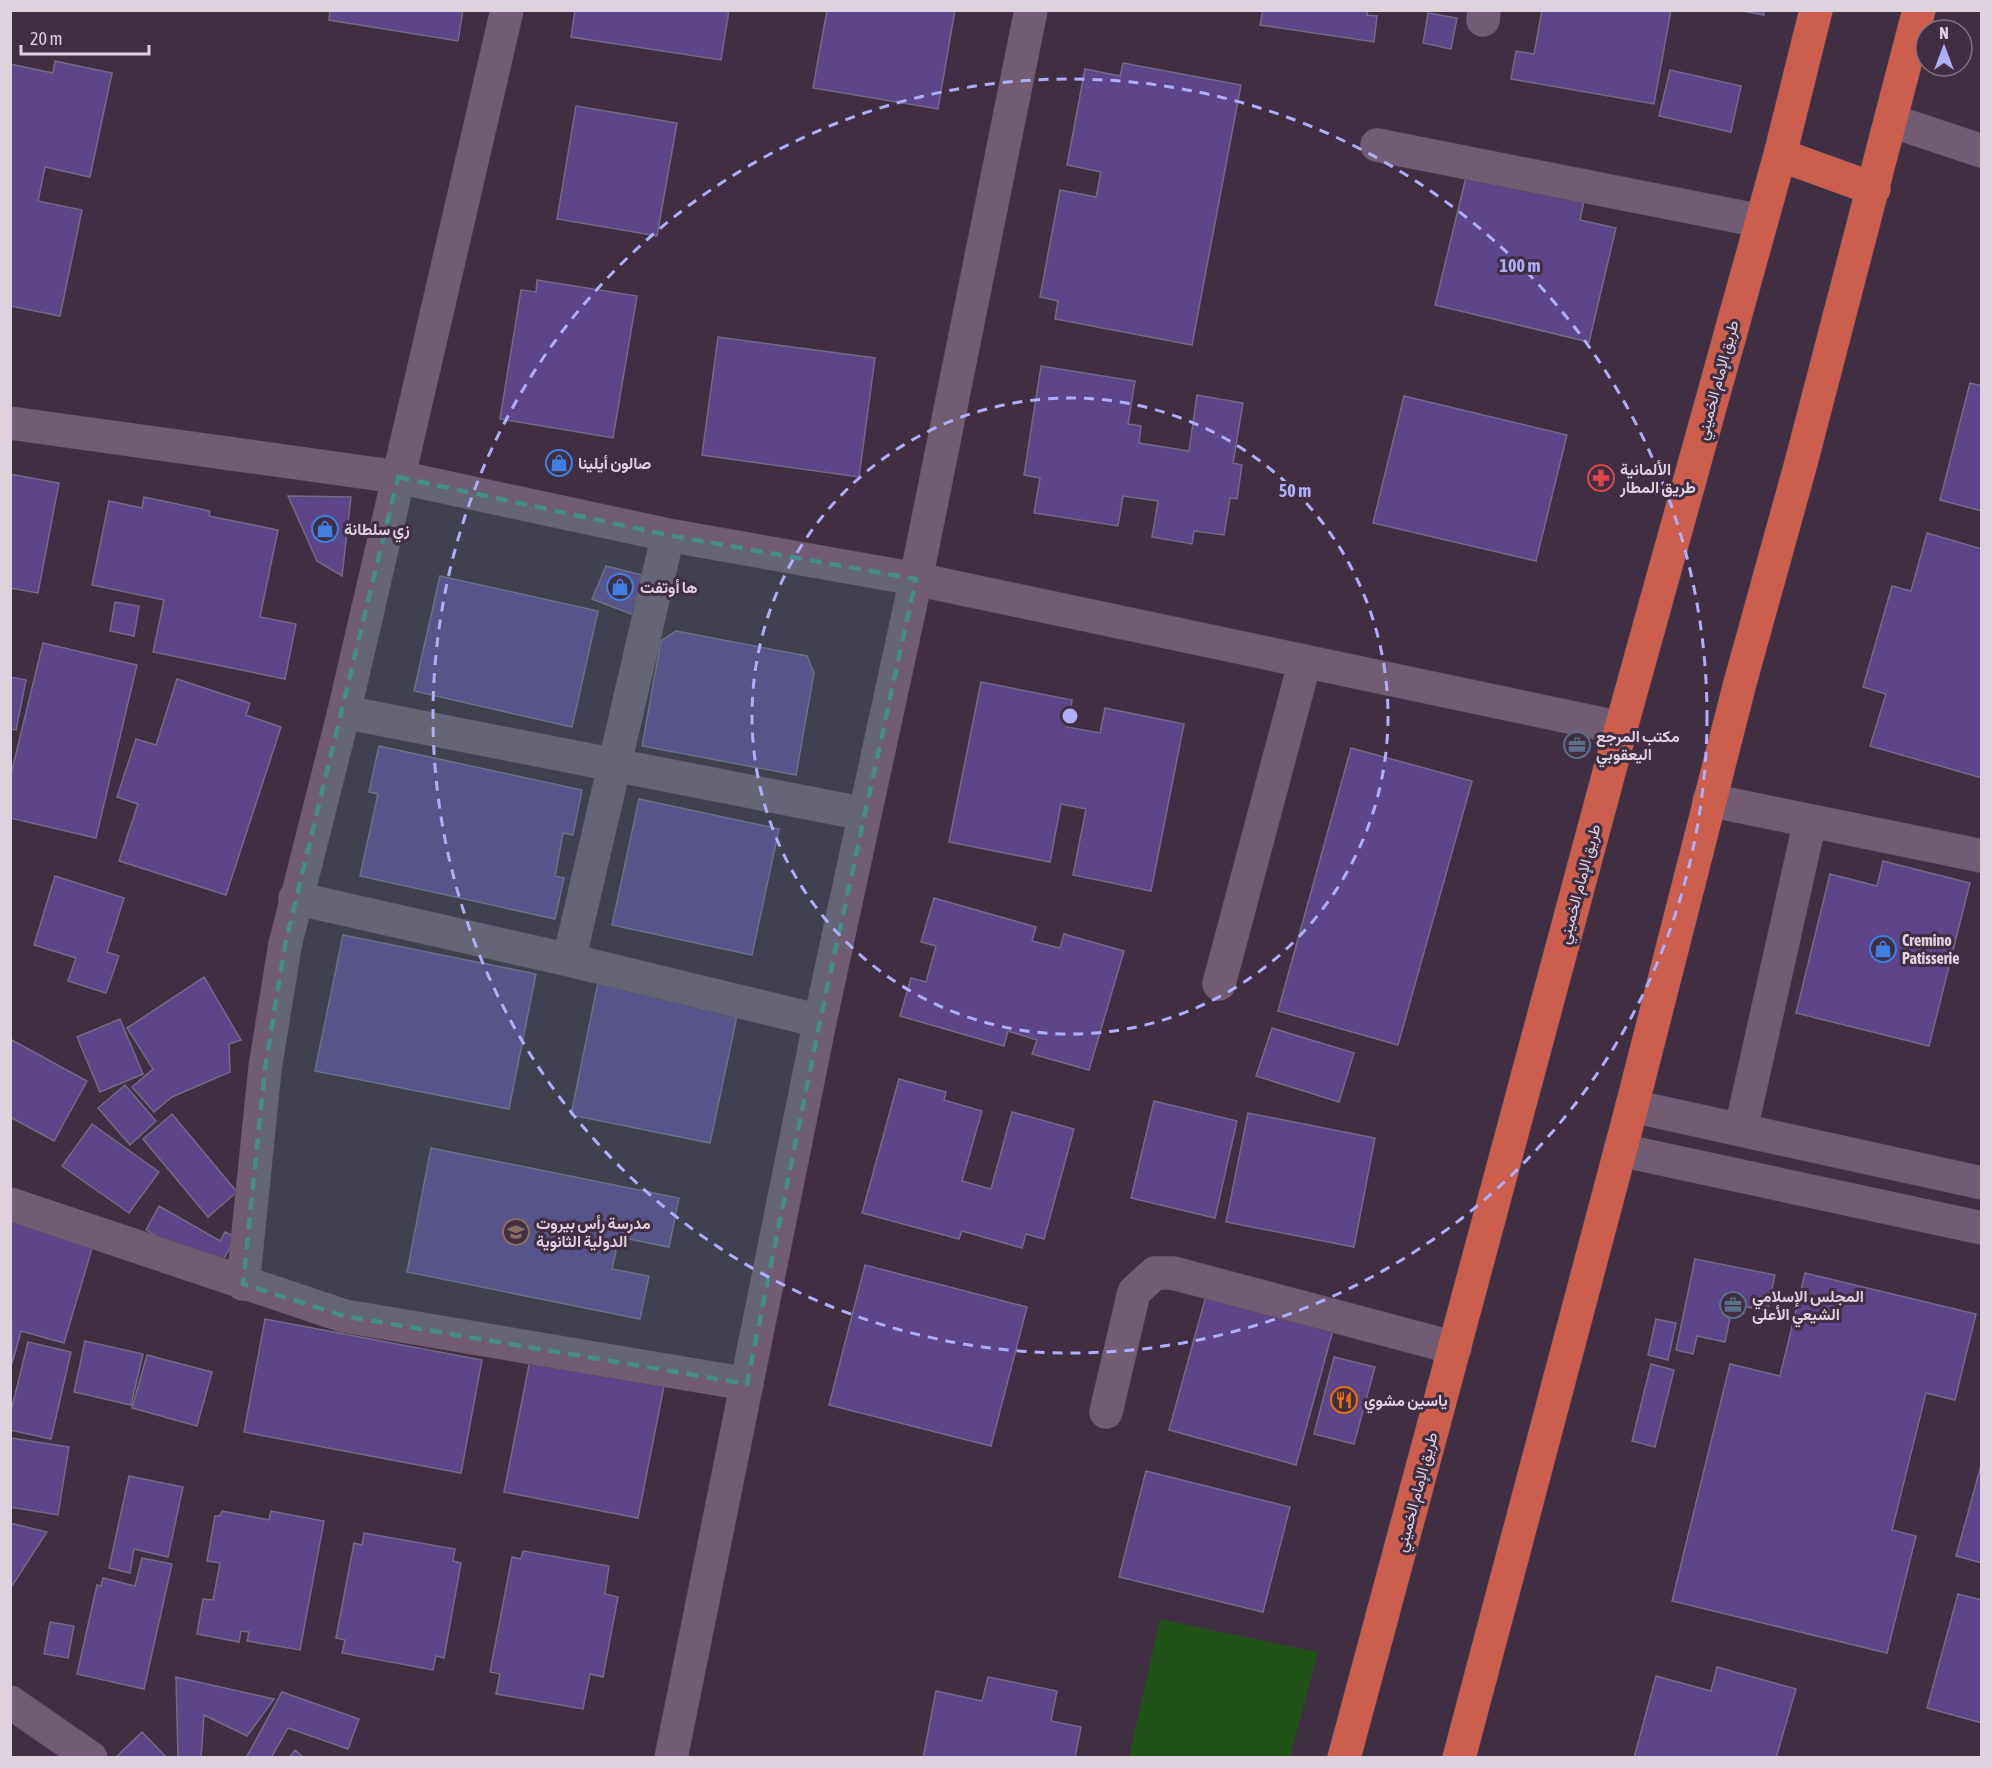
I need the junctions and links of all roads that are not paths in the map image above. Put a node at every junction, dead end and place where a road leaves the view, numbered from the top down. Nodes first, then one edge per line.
1 (507, 10) edge
2 (1031, 10) edge
3 (1815, 10) edge
4 (1919, 10) edge
5 (1892, 121) junction
6 (1377, 145) dead end
7 (1982, 151) edge
8 (1780, 155) junction
9 (1874, 189) junction
10 (1761, 221) junction
11 (10, 423) edge
12 (398, 477) junction
13 (668, 535) junction
14 (916, 579) junction
15 (1305, 661) junction
16 (344, 712) junction
17 (1621, 728) junction
18 (614, 766) junction
19 (1709, 800) junction
20 (865, 814) junction
21 (1810, 821) junction
22 (1982, 856) edge
23 (295, 898) junction
24 (569, 960) junction
25 (1219, 984) dead end
26 (820, 1020) junction
27 (1632, 1106) junction
28 (1741, 1129) junction
29 (1620, 1150) junction
30 (1982, 1183) edge
31 (10, 1204) edge
32 (1982, 1228) edge
33 (243, 1284) junction
34 (1455, 1347) junction
35 (747, 1383) junction
36 (1106, 1413) dead end
37 (10, 1702) edge
38 (91, 1758) edge
39 (671, 1758) edge
40 (1344, 1758) edge
41 (1459, 1758) edge

1 - 12 street
2 - 14 street
3 - 8 highway, طريق الإمام الخميني
4 - 5 highway
5 - 7 street
5 - 9 highway
6 - 10 street
8 - 9 highway
8 - 10 highway, طريق الإمام الخميني
9 - 19 highway
10 - 17 highway, طريق الإمام الخميني
11 - 12 street
12 - 13 street
12 - 16 street
13 - 14 street
13 - 18 street
14 - 15 street
14 - 20 street
15 - 17 street
15 - 25 street
16 - 18 street
16 - 23 street
17 - 34 highway, طريق الإمام الخميني
18 - 20 street
18 - 24 street
19 - 21 street
19 - 27 highway
20 - 26 street
21 - 22 street
21 - 28 street
23 - 24 street
23 - 33 street
24 - 26 street
26 - 35 street
27 - 28 street
27 - 29 highway
28 - 30 street
29 - 32 street
29 - 41 highway
31 - 33 street
33 - 35 street
34 - 36 street
34 - 40 highway, طريق الإمام الخميني
35 - 39 street
37 - 38 street

